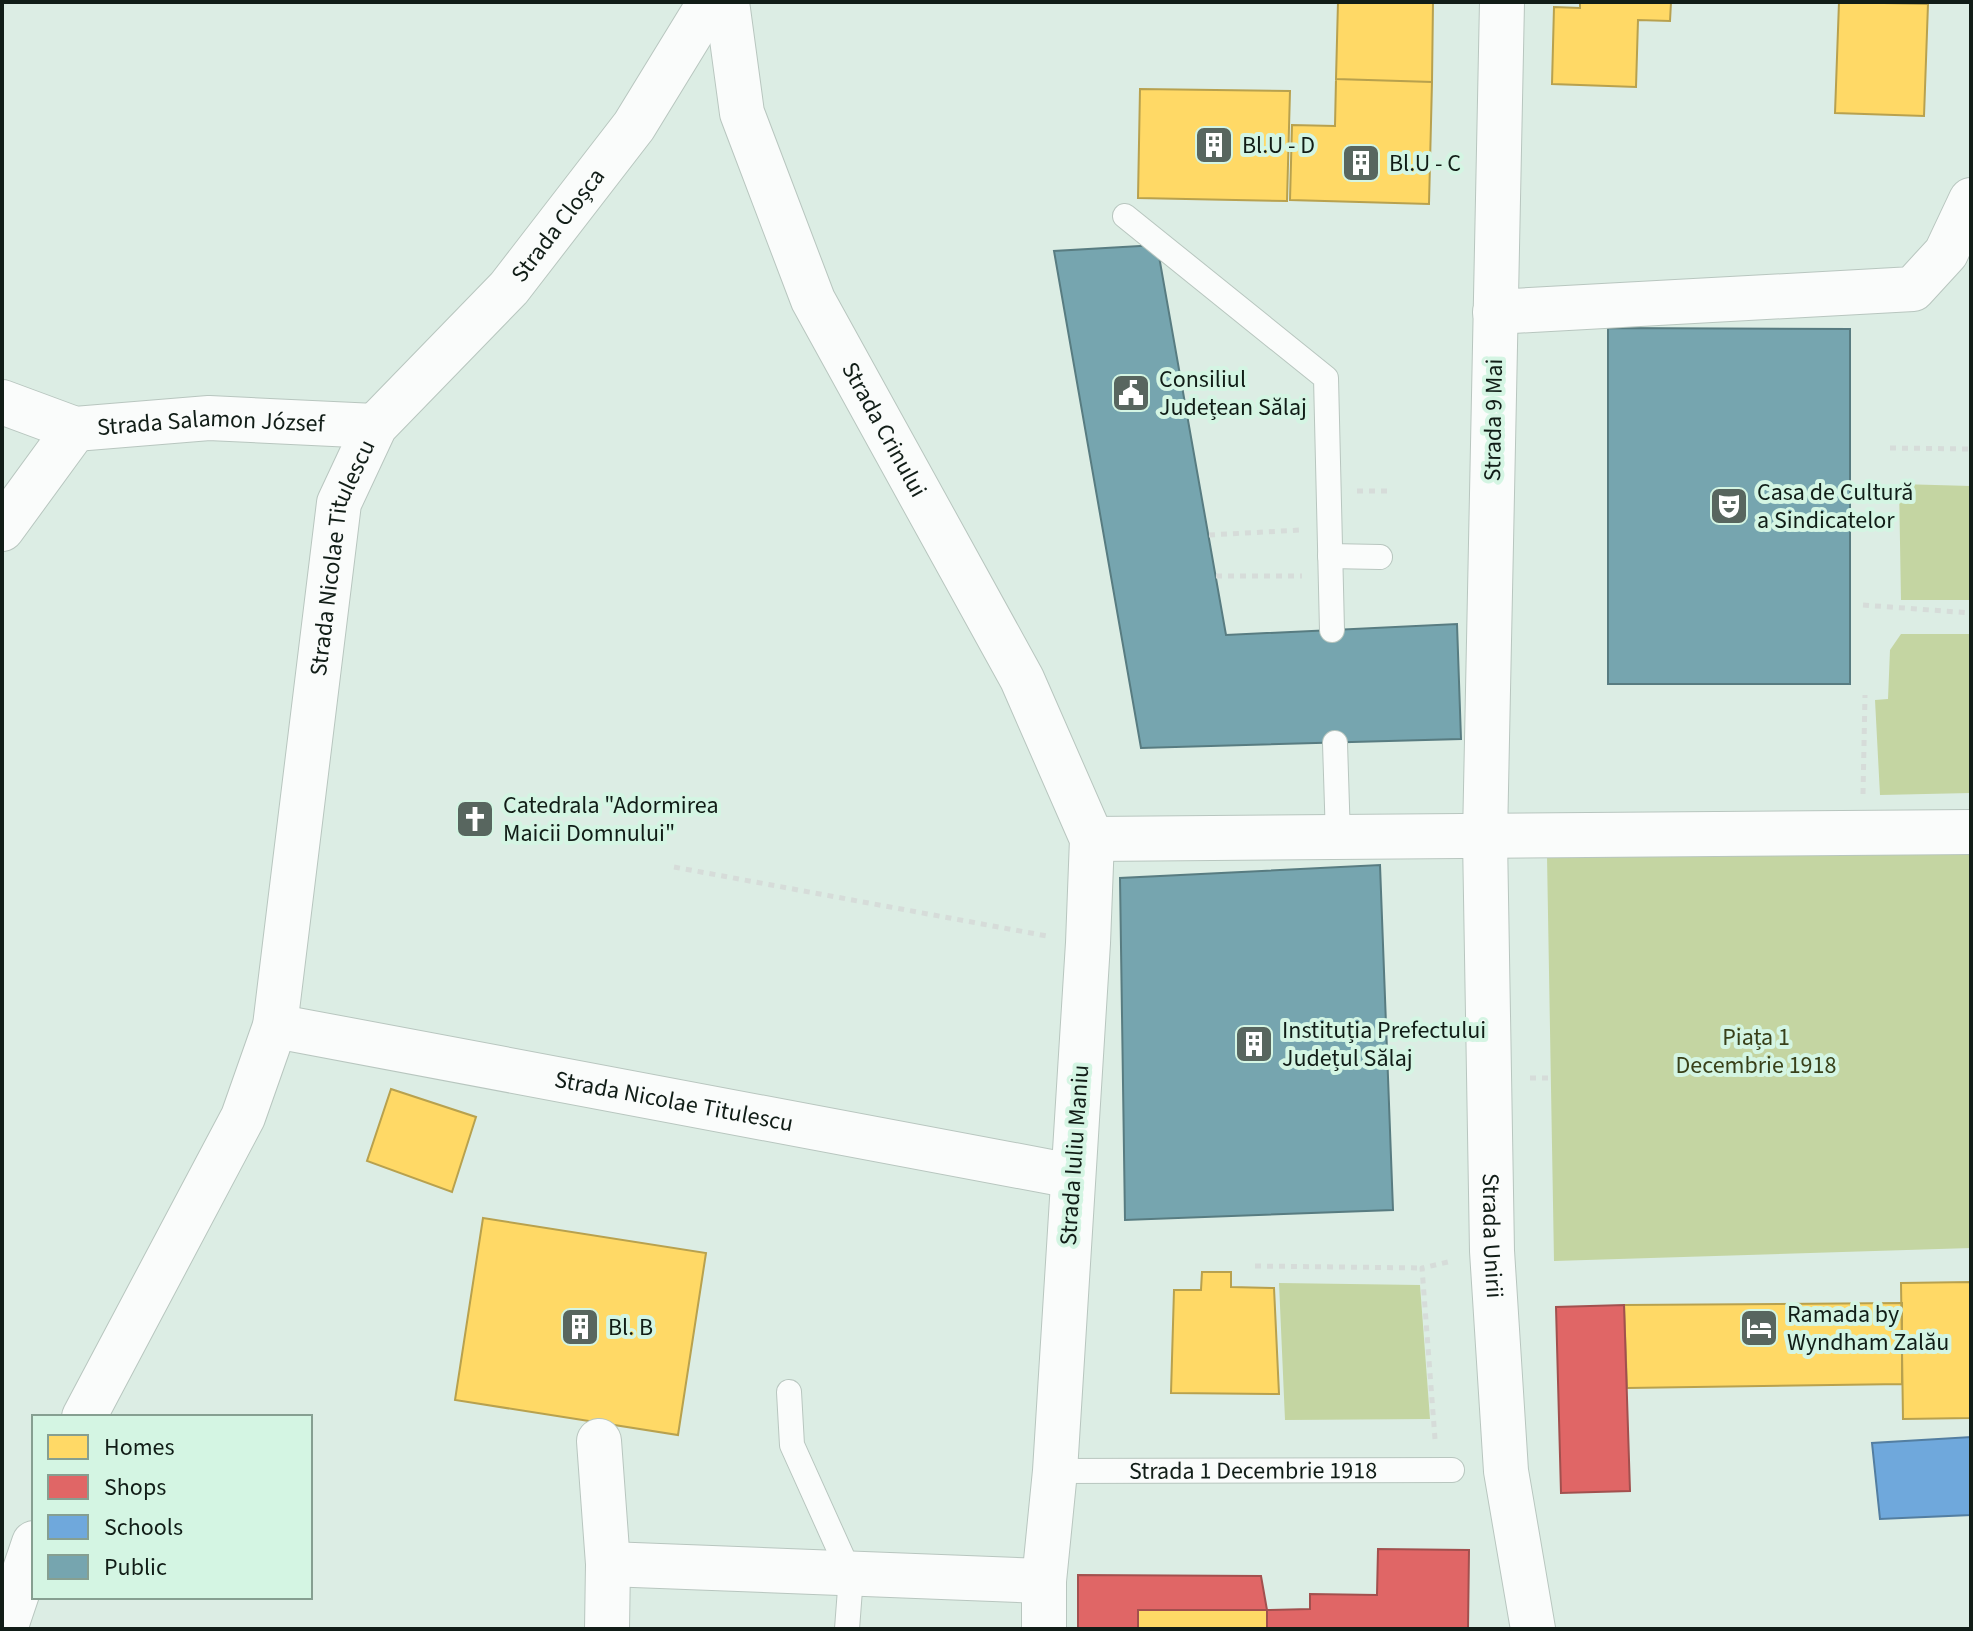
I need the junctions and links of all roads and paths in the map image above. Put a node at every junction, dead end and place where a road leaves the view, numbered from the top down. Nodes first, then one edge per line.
1 (710, 2) edge
2 (727, 2) edge
3 (1502, 2) edge
4 (1971, 200) edge
5 (1125, 216) dead end
6 (1495, 312) junction
7 (2, 402) edge
8 (375, 426) junction
9 (75, 429) junction
10 (1890, 448) dead end
11 (1971, 449) edge
12 (2, 529) edge
13 (1330, 529) junction
14 (1209, 535) dead end
15 (1380, 557) dead end
16 (1331, 566) junction
17 (1216, 576) dead end
18 (1863, 605) dead end
19 (1971, 613) edge
20 (1332, 630) dead end
21 (1865, 695) dead end
22 (1335, 743) dead end
23 (1862, 831) junction
24 (1971, 832) edge
25 (1338, 838) junction
26 (1485, 838) junction
27 (1092, 839) junction
28 (674, 867) dead end
29 (1088, 943) junction
30 (275, 1026) junction
31 (1072, 1176) junction
32 (1492, 1251) junction
33 (1255, 1266) dead end
34 (1422, 1268) junction
35 (789, 1392) dead end
36 (85, 1415) edge
37 (599, 1441) dead end
38 (1444, 1470) joint
39 (1055, 1471) junction
40 (32, 1549) edge
41 (608, 1564) junction
42 (851, 1576) junction
43 (1044, 1581) junction
44 (5, 1629) edge
45 (607, 1629) edge
46 (847, 1629) edge
47 (1044, 1629) edge
48 (1533, 1629) edge

1 - 8 street, Strada Cloșca
2 - 27 street, Strada Crinului
3 - 6 street, Strada 9 Mai
4 - 6 street
5 - 13 lane
6 - 26 street, Strada 9 Mai
7 - 9 street, Strada Salamon József
8 - 9 street, Strada Salamon József
8 - 30 street, Strada Nicolae Titulescu
9 - 12 street
10 - 11 path
13 - 14 path
13 - 16 lane
15 - 16 lane
16 - 17 path
16 - 20 lane
18 - 19 path
21 - 23 path
22 - 25 lane
23 - 24 street
23 - 26 street
25 - 26 street
25 - 27 street
26 - 32 street, Strada Unirii
27 - 29 street, Strada Iuliu Maniu
28 - 29 path
29 - 31 street, Strada Iuliu Maniu
30 - 31 street, Strada Nicolae Titulescu
30 - 36 street, Strada Nicolae Titulescu
31 - 39 street, Strada Iuliu Maniu
32 - 34 path
32 - 48 street, Strada Unirii
33 - 34 path
34 - 38 path
35 - 42 lane
37 - 41 street
38 - 39 lane, Strada 1 Decembrie 1918
39 - 43 street, Strada Iuliu Maniu
40 - 44 street
41 - 42 street
41 - 45 street
42 - 43 street
42 - 46 lane
43 - 47 street, Strada Iuliu Maniu

